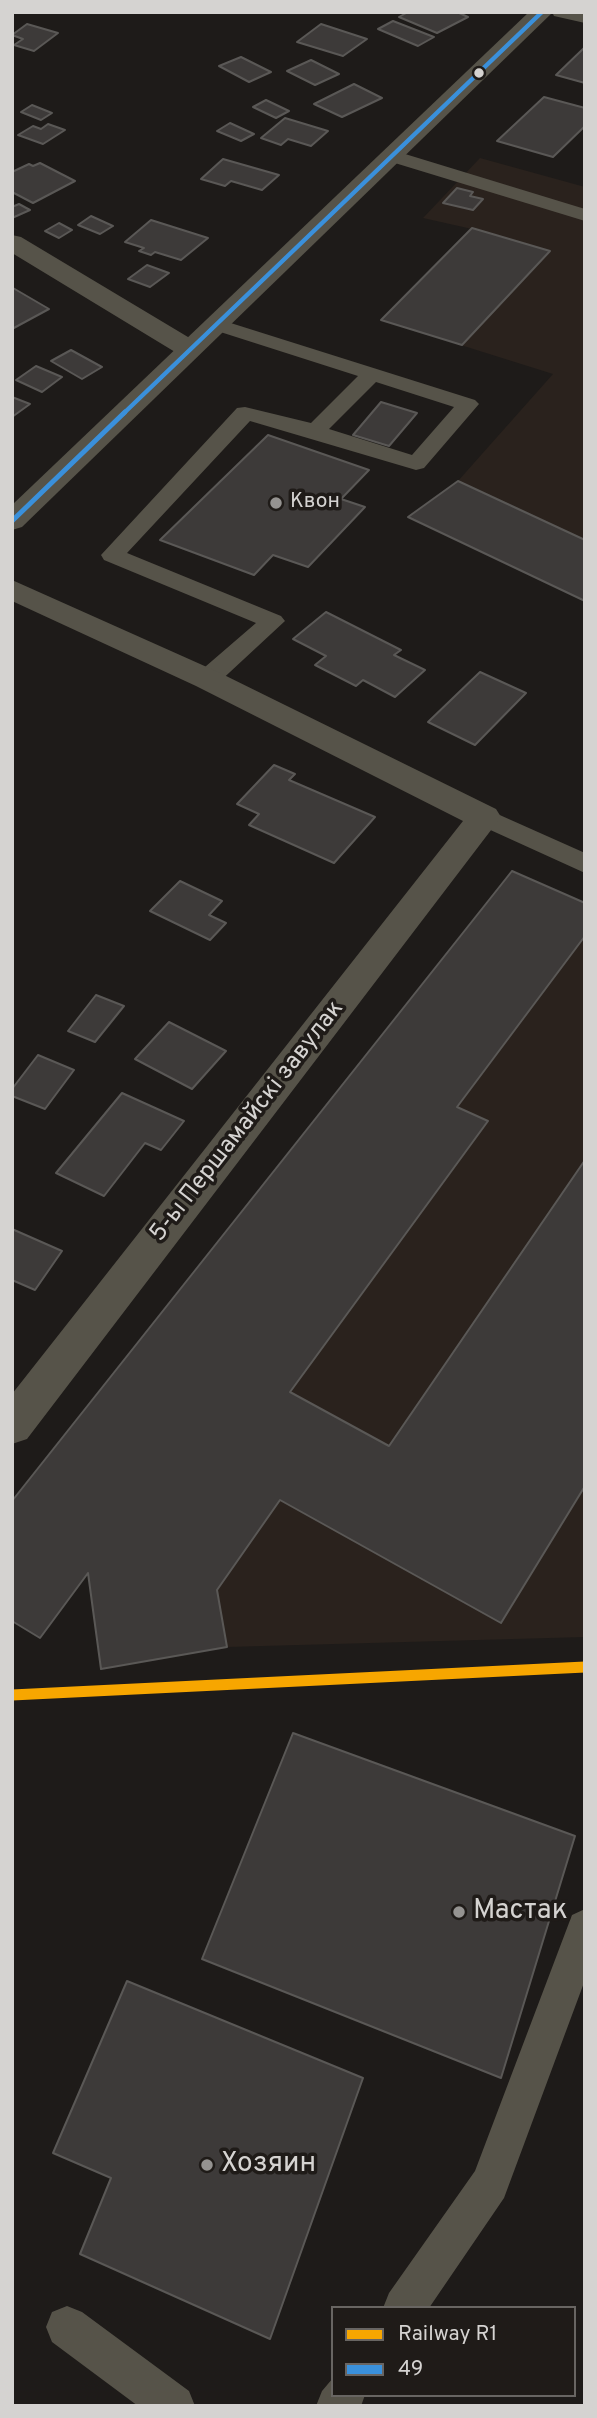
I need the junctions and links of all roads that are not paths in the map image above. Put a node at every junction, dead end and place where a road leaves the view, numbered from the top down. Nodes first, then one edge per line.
1 (542, 12) edge
2 (559, 12) edge
3 (585, 18) edge
4 (392, 156) junction
5 (585, 215) edge
6 (12, 242) edge
7 (218, 325) junction
8 (189, 349) junction
9 (372, 374) junction
10 (315, 431) junction
11 (12, 521) edge
12 (12, 589) edge
13 (207, 679) junction
14 (484, 817) junction
15 (585, 864) edge
16 (12, 1426) edge
17 (585, 1928) edge
18 (405, 2306) edge
19 (67, 2327) dead end
20 (174, 2406) edge

1 - 4 street
2 - 3 lane
4 - 5 lane
4 - 7 street
6 - 8 street
7 - 8 street
7 - 9 lane
8 - 11 street
9 - 10 lane
9 - 10 lane
10 - 13 lane
12 - 13 street
13 - 14 street
14 - 15 lane
14 - 16 street, 5-ы Першамайскі завулак
17 - 18 lane
19 - 20 lane

